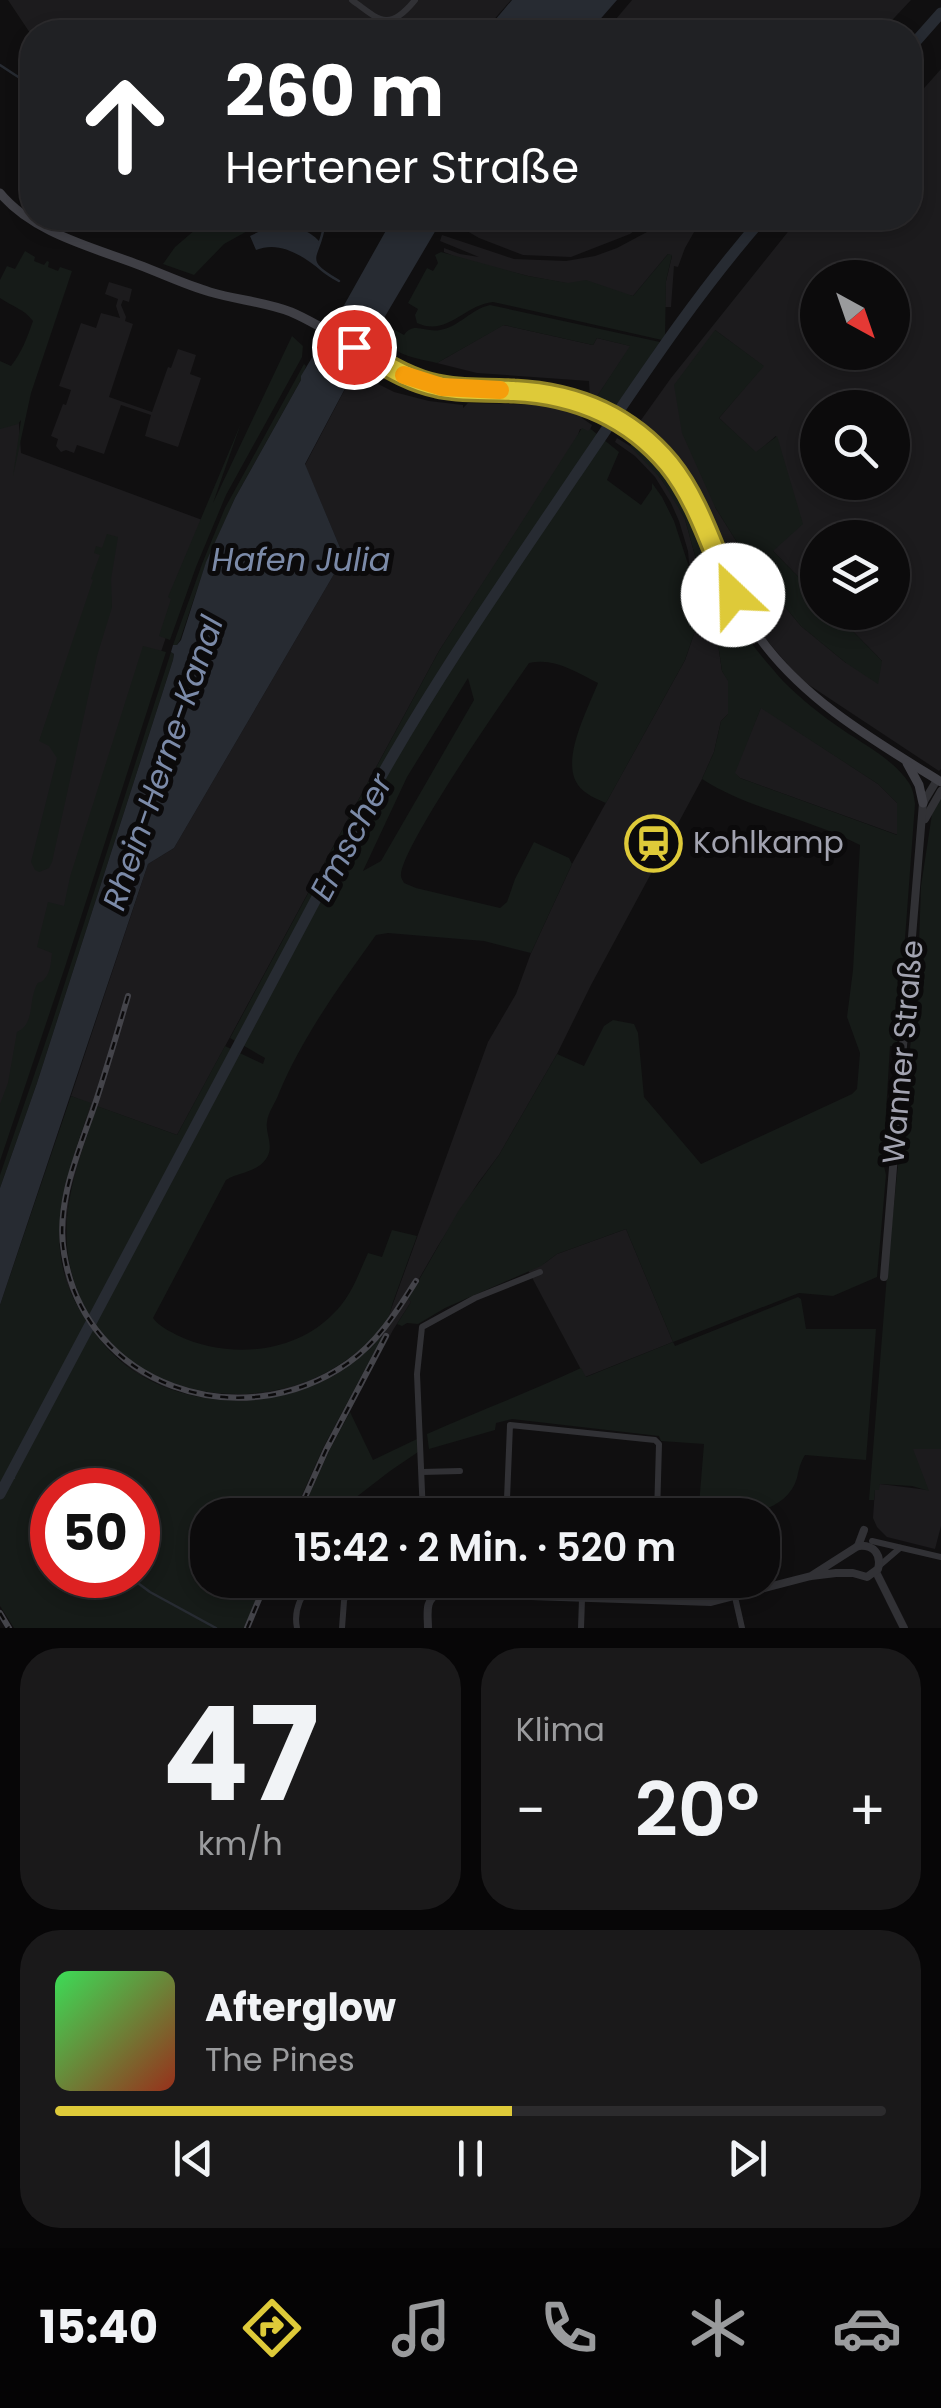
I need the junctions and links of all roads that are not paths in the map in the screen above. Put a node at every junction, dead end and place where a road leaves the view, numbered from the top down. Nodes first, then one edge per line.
1 (352, 0) edge
2 (415, 0) edge
3 (377, 20) edge
4 (392, 20) edge
5 (0, 193) edge
6 (20, 212) edge
7 (49, 230) edge
8 (906, 760) junction
9 (940, 782) edge
10 (923, 803) junction
11 (921, 828) junction
12 (540, 1272) dead end
13 (884, 1277) dead end
14 (421, 1472) junction
15 (460, 1472) dead end
16 (422, 1498) edge
17 (507, 1498) edge
18 (657, 1498) edge
19 (864, 1530) joint
20 (873, 1545) junction
21 (901, 1547) junction
22 (855, 1549) junction
23 (941, 1557) edge
24 (877, 1569) junction
25 (853, 1573) junction
26 (811, 1576) junction
27 (780, 1585) edge
28 (302, 1598) edge
29 (345, 1598) edge
30 (433, 1598) edge
31 (582, 1598) joint
32 (731, 1598) edge
33 (736, 1598) edge
34 (641, 1599) joint
35 (297, 1628) edge
36 (342, 1628) edge
37 (428, 1628) edge
38 (581, 1628) edge
39 (742, 1628) edge
40 (904, 1628) edge

1 - 3 street
2 - 4 street
5 - 6 main road
7 - 8 main road
8 - 9 main road
8 - 10 main road
9 - 10 street, Wanner Straße
9 - 11 street, Wanner Straße
10 - 11 street, Wanner Straße
11 - 13 street, Wanner Straße
12 - 14 street
14 - 15 street
14 - 16 street
17 - 18 street
19 - 20 street
19 - 22 street
20 - 21 street
20 - 22 street
20 - 24 street
21 - 23 street
21 - 24 street
22 - 25 street
22 - 26 street
24 - 25 street
24 - 40 street
25 - 26 street
26 - 27 street
28 - 35 street
29 - 36 street
30 - 37 street
31 - 34 street
31 - 38 street
32 - 34 street
33 - 39 street

